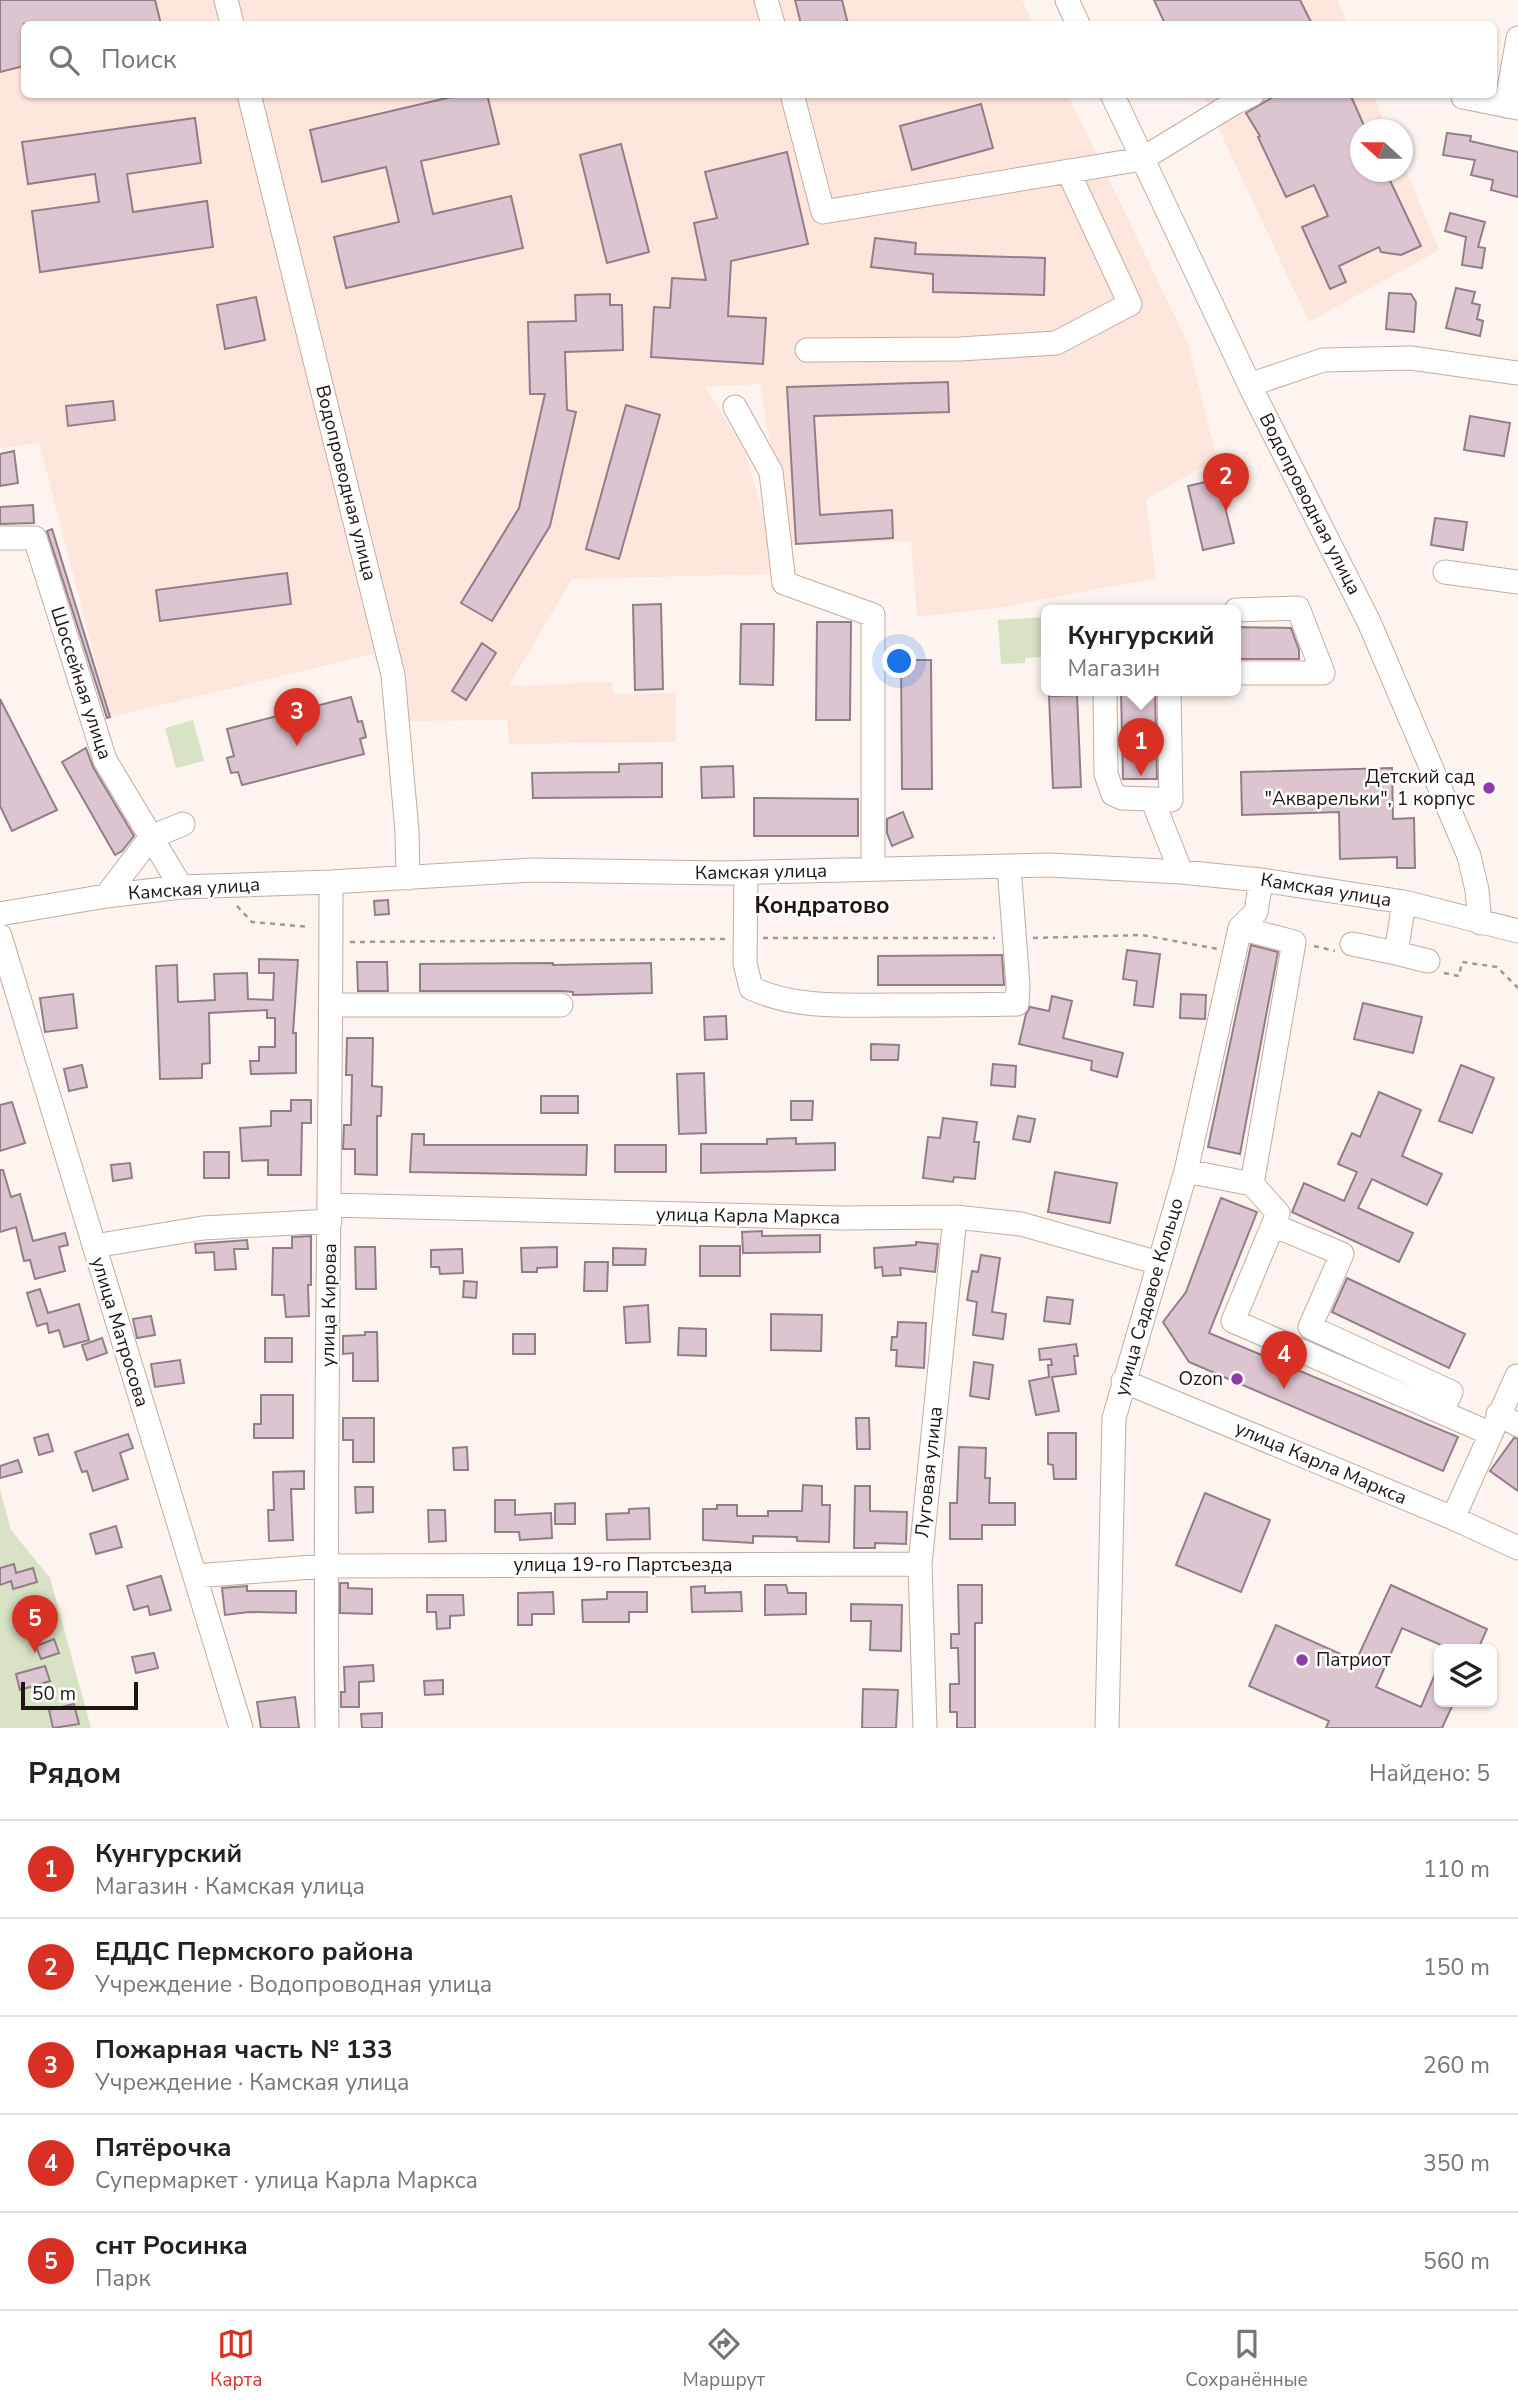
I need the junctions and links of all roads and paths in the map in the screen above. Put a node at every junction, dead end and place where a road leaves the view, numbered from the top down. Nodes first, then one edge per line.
1 (226, 0) edge
2 (766, 0) edge
3 (1067, 0) edge
4 (231, 21) edge
5 (772, 21) edge
6 (1078, 21) edge
7 (1518, 38) edge
8 (250, 98) edge
9 (793, 98) edge
10 (1114, 98) edge
11 (1245, 98) edge
12 (1468, 98) edge
13 (1512, 107) edge
14 (1142, 159) junction
15 (1068, 171) junction
16 (807, 350) dead end
17 (1518, 373) edge
18 (1252, 390) junction
19 (735, 407) dead end
20 (0, 538) edge
21 (1445, 572) dead end
22 (1518, 582) edge
23 (1241, 610) edge
24 (1241, 673) edge
25 (1105, 696) edge
26 (1169, 696) edge
27 (1152, 799) junction
28 (183, 824) dead end
29 (151, 836) junction
30 (1009, 866) junction
31 (873, 869) junction
32 (1181, 872) junction
33 (746, 873) junction
34 (408, 877) junction
35 (1261, 880) junction
36 (331, 882) junction
37 (220, 886) junction
38 (181, 887) junction
39 (106, 896) junction
40 (1404, 902) junction
41 (0, 914) edge
42 (1480, 923) junction
43 (1240, 928) junction
44 (1518, 931) edge
45 (324, 934) junction
46 (0, 936) edge
47 (745, 939) junction
48 (1015, 939) junction
49 (1294, 942) junction
50 (1352, 944) joint
51 (1235, 952) junction
52 (1396, 953) junction
53 (1435, 967) joint
54 (1518, 988) edge
55 (331, 1005) junction
56 (561, 1005) dead end
57 (1186, 1171) junction
58 (1252, 1184) junction
59 (330, 1213) junction
60 (955, 1217) junction
61 (1273, 1225) junction
62 (94, 1246) junction
63 (1159, 1263) junction
64 (1517, 1376) edge
65 (1123, 1381) junction
66 (1442, 1412) junction
67 (1502, 1424) edge
68 (1453, 1518) junction
69 (1518, 1548) edge
70 (920, 1564) junction
71 (325, 1566) junction
72 (195, 1576) junction
73 (241, 1728) edge
74 (327, 1728) edge
75 (925, 1728) edge
76 (1107, 1728) edge

1 - 4 street
2 - 5 street
3 - 6 street
7 - 13 street
8 - 34 street, Водопроводная улица
9 - 15 street
10 - 14 street, Водопроводная улица
11 - 14 street
12 - 13 street
14 - 15 street
14 - 18 street, Водопроводная улица
15 - 16 street
17 - 18 street
18 - 42 street, Водопроводная улица
19 - 31 street
20 - 29 street, Шоссейная улица
21 - 22 street
23 - 24 street
25 - 27 street
26 - 27 street
27 - 32 street
28 - 29 street
29 - 38 street, Шоссейная улица
29 - 39 street
30 - 31 street, Камская улица
30 - 32 street, Камская улица
30 - 48 street
31 - 33 street, Камская улица
32 - 35 street, Камская улица
33 - 34 street, Камская улица
33 - 47 street
34 - 36 street, Камская улица
35 - 40 street, Камская улица
35 - 43 street, улица Садовое Кольцо
36 - 37 street, Камская улица
36 - 45 street, улица Кирова
37 - 38 street, Камская улица
37 - 45 path
38 - 39 street, Камская улица
39 - 41 street, Камская улица
40 - 42 street, Камская улица
40 - 52 street
42 - 44 street, Камская улица
43 - 49 street
43 - 51 street, улица Садовое Кольцо
45 - 47 path
45 - 55 street, улица Кирова
46 - 62 street, улица Матросова
47 - 48 path
47 - 48 street
48 - 51 path
49 - 50 path
49 - 58 street
50 - 52 street
51 - 57 street, улица Садовое Кольцо
52 - 53 street
53 - 54 path
55 - 56 street
55 - 59 street, улица Кирова
57 - 58 street
57 - 63 street, улица Садовое Кольцо
58 - 61 street
59 - 60 street, улица Карла Маркса
59 - 62 street, улица Карла Маркса
59 - 71 street, улица Кирова
60 - 63 street, улица Карла Маркса
60 - 70 street, Луговая улица
61 - 66 street
61 - 66 street
62 - 72 street, улица Матросова
63 - 65 street, улица Садовое Кольцо
64 - 67 street
65 - 68 street, улица Карла Маркса
65 - 76 street, улица Садовое Кольцо
66 - 67 street
67 - 68 street
68 - 69 street, улица Карла Маркса
70 - 71 street, улица 19-го Партсъезда
70 - 75 street, Луговая улица
71 - 72 street, улица 19-го Партсъезда
71 - 74 street, улица Кирова
72 - 73 street, улица Матросова

